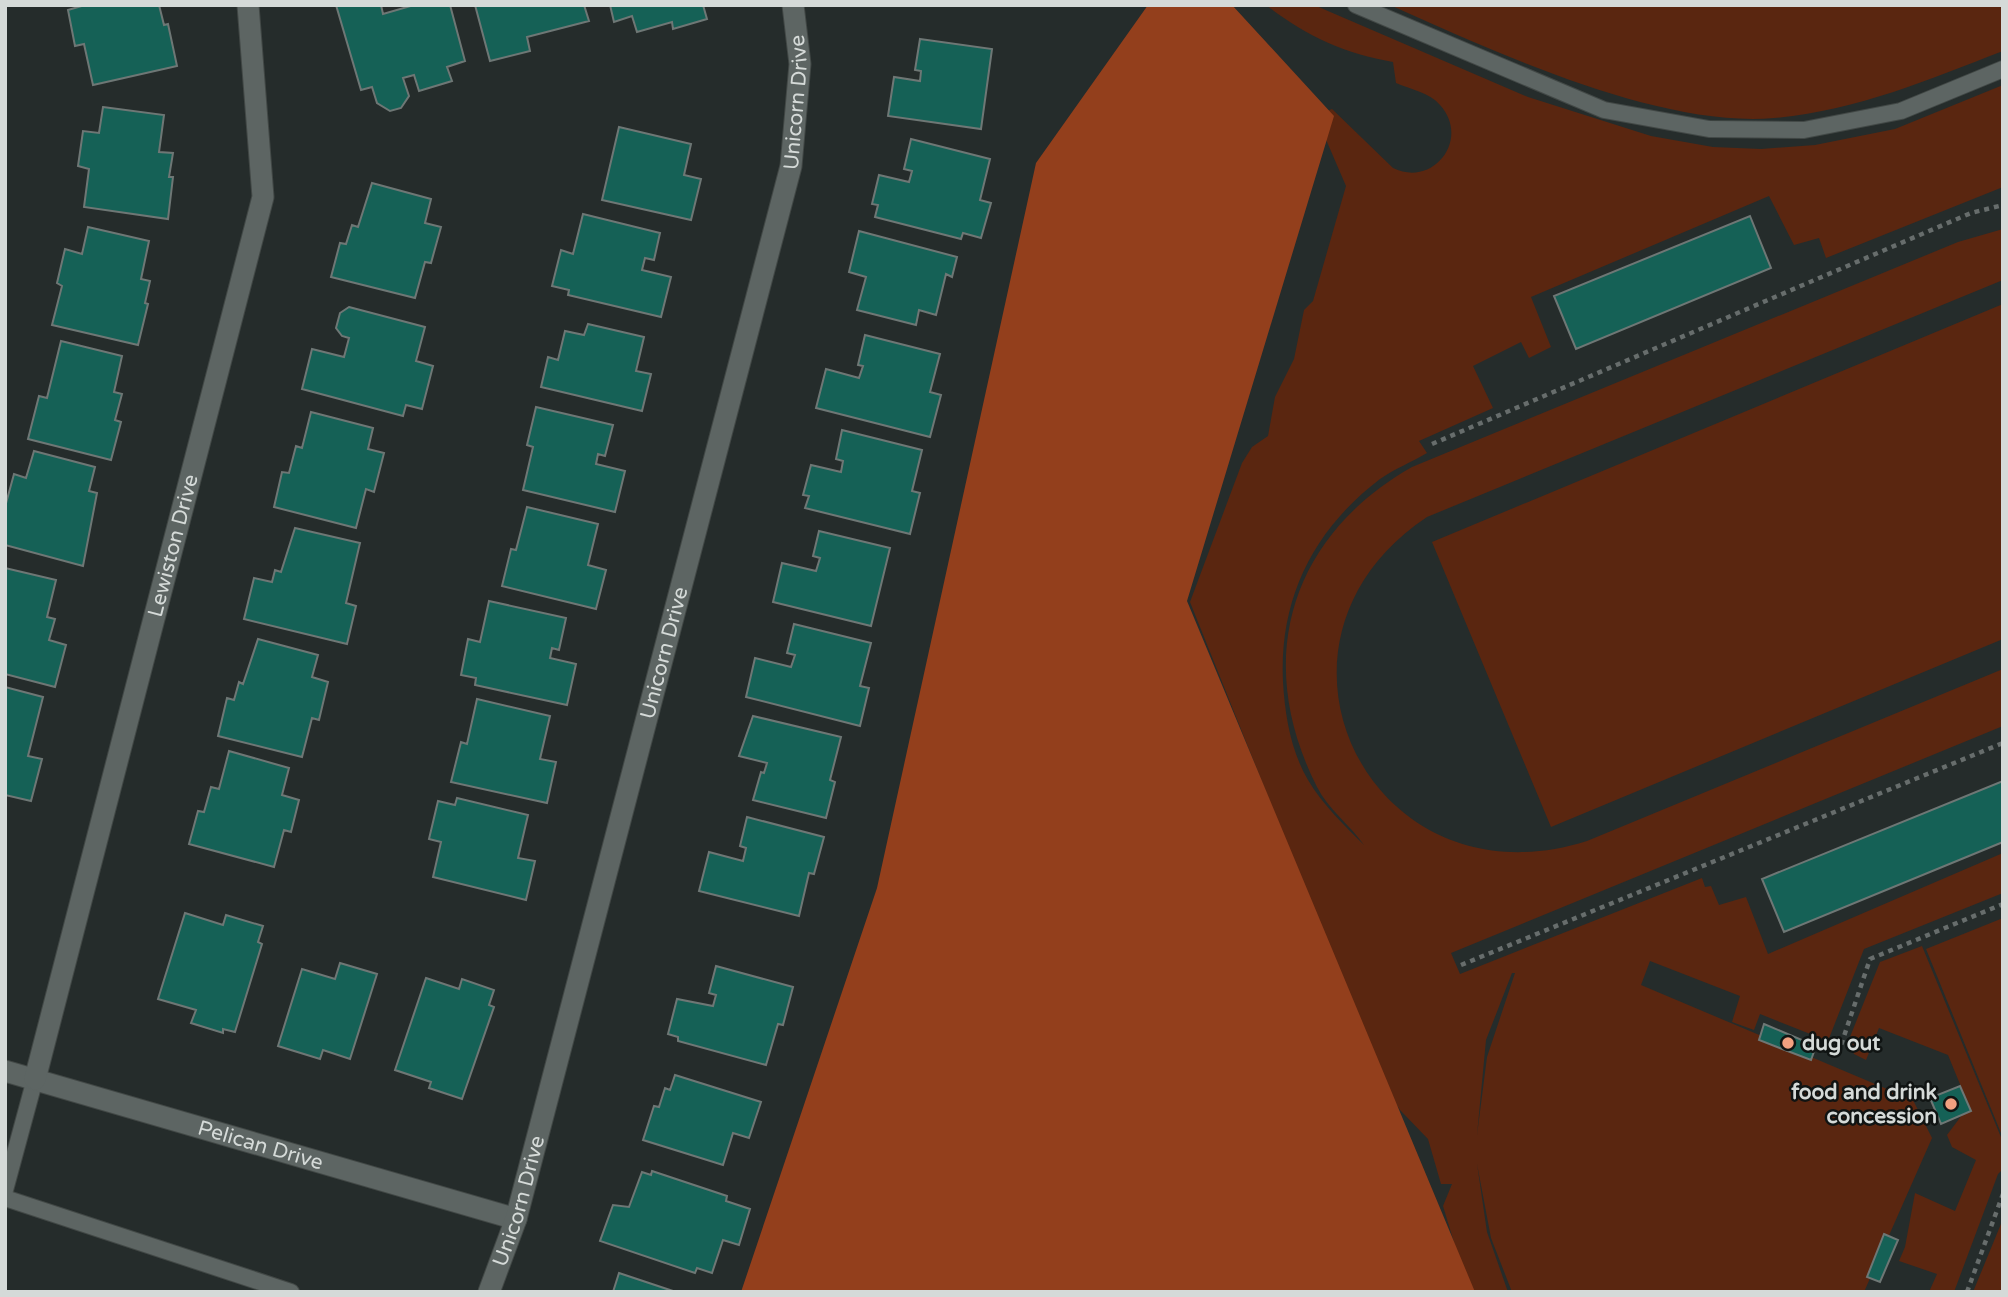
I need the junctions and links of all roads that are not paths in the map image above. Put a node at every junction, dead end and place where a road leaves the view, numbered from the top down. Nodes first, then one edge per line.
1 (248, 5) edge
2 (793, 5) edge
3 (1356, 5) edge
4 (2003, 69) edge
5 (5, 1072) edge
6 (35, 1079) junction
7 (5, 1190) edge
8 (5, 1198) edge
9 (516, 1219) junction
10 (290, 1292) edge
11 (489, 1292) edge

1 - 6 street, Lewiston Drive
2 - 9 street, Unicorn Drive
3 - 4 lane
5 - 6 street, Pelican Drive
6 - 7 lane
6 - 9 street, Pelican Drive
8 - 10 lane
9 - 11 street, Unicorn Drive

